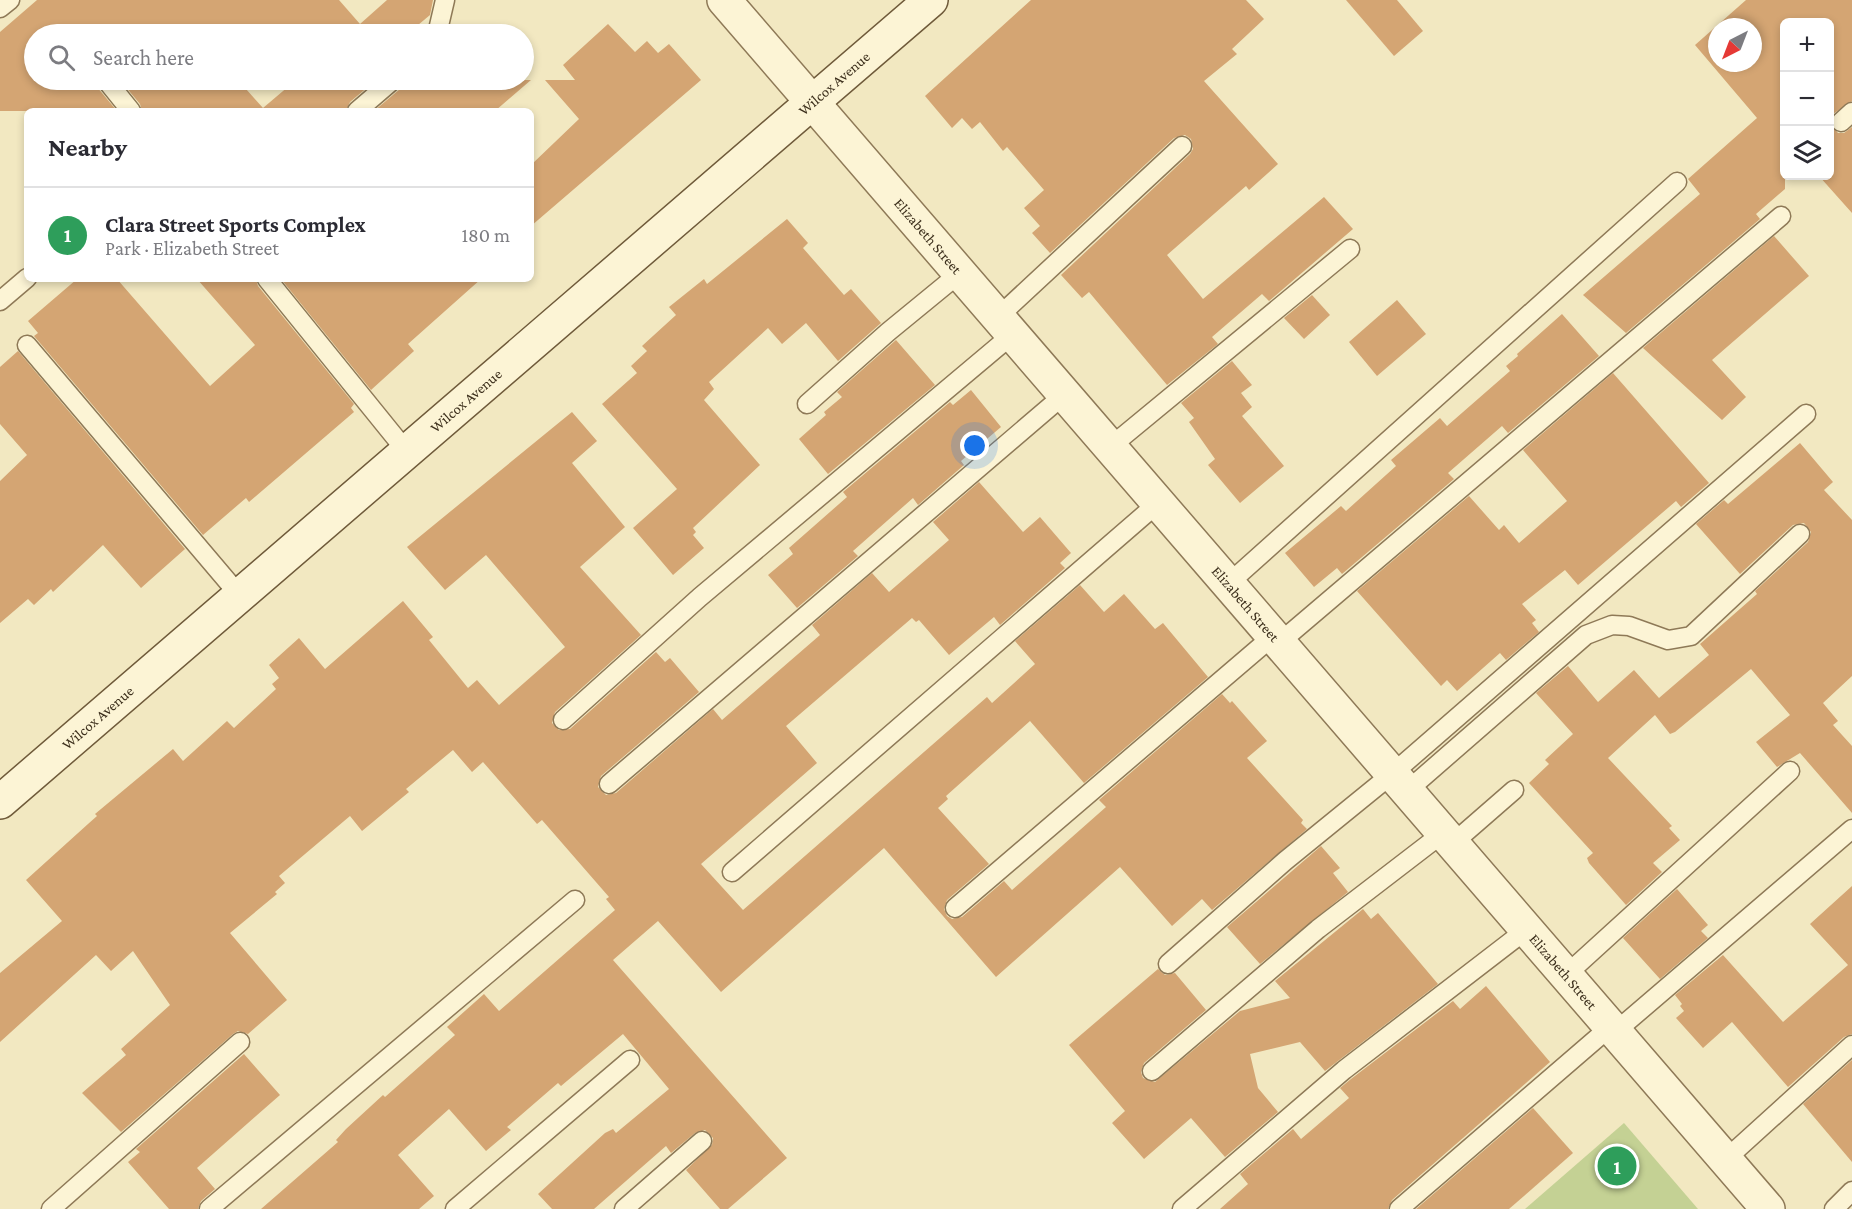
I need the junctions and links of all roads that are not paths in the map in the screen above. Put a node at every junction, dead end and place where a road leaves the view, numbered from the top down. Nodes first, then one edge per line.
1 (10, 0) edge
2 (445, 0) edge
3 (724, 0) edge
4 (931, 0) edge
5 (0, 8) edge
6 (439, 24) edge
7 (114, 90) edge
8 (381, 90) edge
9 (813, 102) junction
10 (129, 108) edge
11 (360, 108) edge
12 (1182, 146) dead end
13 (1677, 182) dead end
14 (1781, 216) dead end
15 (1350, 249) dead end
16 (960, 273) junction
17 (24, 281) edge
18 (269, 282) edge
19 (0, 301) edge
20 (1005, 325) junction
21 (27, 345) dead end
22 (1065, 394) junction
23 (807, 404) dead end
24 (1806, 414) dead end
25 (1110, 447) junction
26 (407, 452) junction
27 (1158, 503) junction
28 (1800, 534) dead end
29 (1228, 584) junction
30 (240, 596) junction
31 (1276, 640) junction
32 (563, 720) dead end
33 (1791, 771) dead end
34 (1400, 782) junction
35 (609, 784) dead end
36 (1514, 790) dead end
37 (0, 802) edge
38 (1852, 829) edge
39 (1447, 838) junction
40 (732, 872) dead end
41 (575, 900) dead end
42 (955, 908) dead end
43 (1526, 930) junction
44 (1168, 964) dead end
45 (1566, 975) junction
46 (1613, 1030) junction
47 (240, 1042) dead end
48 (1852, 1045) edge
49 (630, 1060) dead end
50 (1152, 1071) dead end
51 (702, 1141) dead end
52 (1725, 1160) junction
53 (1852, 1191) edge
54 (51, 1209) edge
55 (209, 1209) edge
56 (455, 1209) edge
57 (624, 1209) edge
58 (1182, 1209) edge
59 (1399, 1209) edge
60 (1768, 1209) edge
61 (1834, 1209) edge

1 - 5 lane
2 - 6 lane
3 - 9 street, Elizabeth Street
4 - 9 street, Wilcox Avenue
7 - 10 lane
8 - 11 lane
9 - 16 street, Elizabeth Street
9 - 26 street, Wilcox Avenue
12 - 20 lane
13 - 29 lane
14 - 31 lane
15 - 25 lane
16 - 20 street, Elizabeth Street
16 - 23 lane
17 - 19 lane
18 - 26 lane
20 - 22 street, Elizabeth Street
20 - 32 lane
21 - 30 lane
22 - 25 street, Elizabeth Street
22 - 35 lane
24 - 34 lane
25 - 27 street, Elizabeth Street
26 - 30 street, Wilcox Avenue
27 - 29 street, Elizabeth Street
27 - 40 lane
28 - 34 lane
29 - 31 street, Elizabeth Street
30 - 37 street, Wilcox Avenue
31 - 34 street, Elizabeth Street
31 - 42 lane
33 - 45 lane
34 - 39 street, Elizabeth Street
34 - 44 lane
36 - 39 lane
38 - 46 lane
39 - 43 street, Elizabeth Street
39 - 50 lane
41 - 55 lane
43 - 45 street, Elizabeth Street
43 - 58 lane
45 - 46 street, Elizabeth Street
46 - 52 street, Elizabeth Street
46 - 59 lane
47 - 54 lane
48 - 52 lane
49 - 56 lane
51 - 57 lane
52 - 60 street, Elizabeth Street
53 - 61 lane

